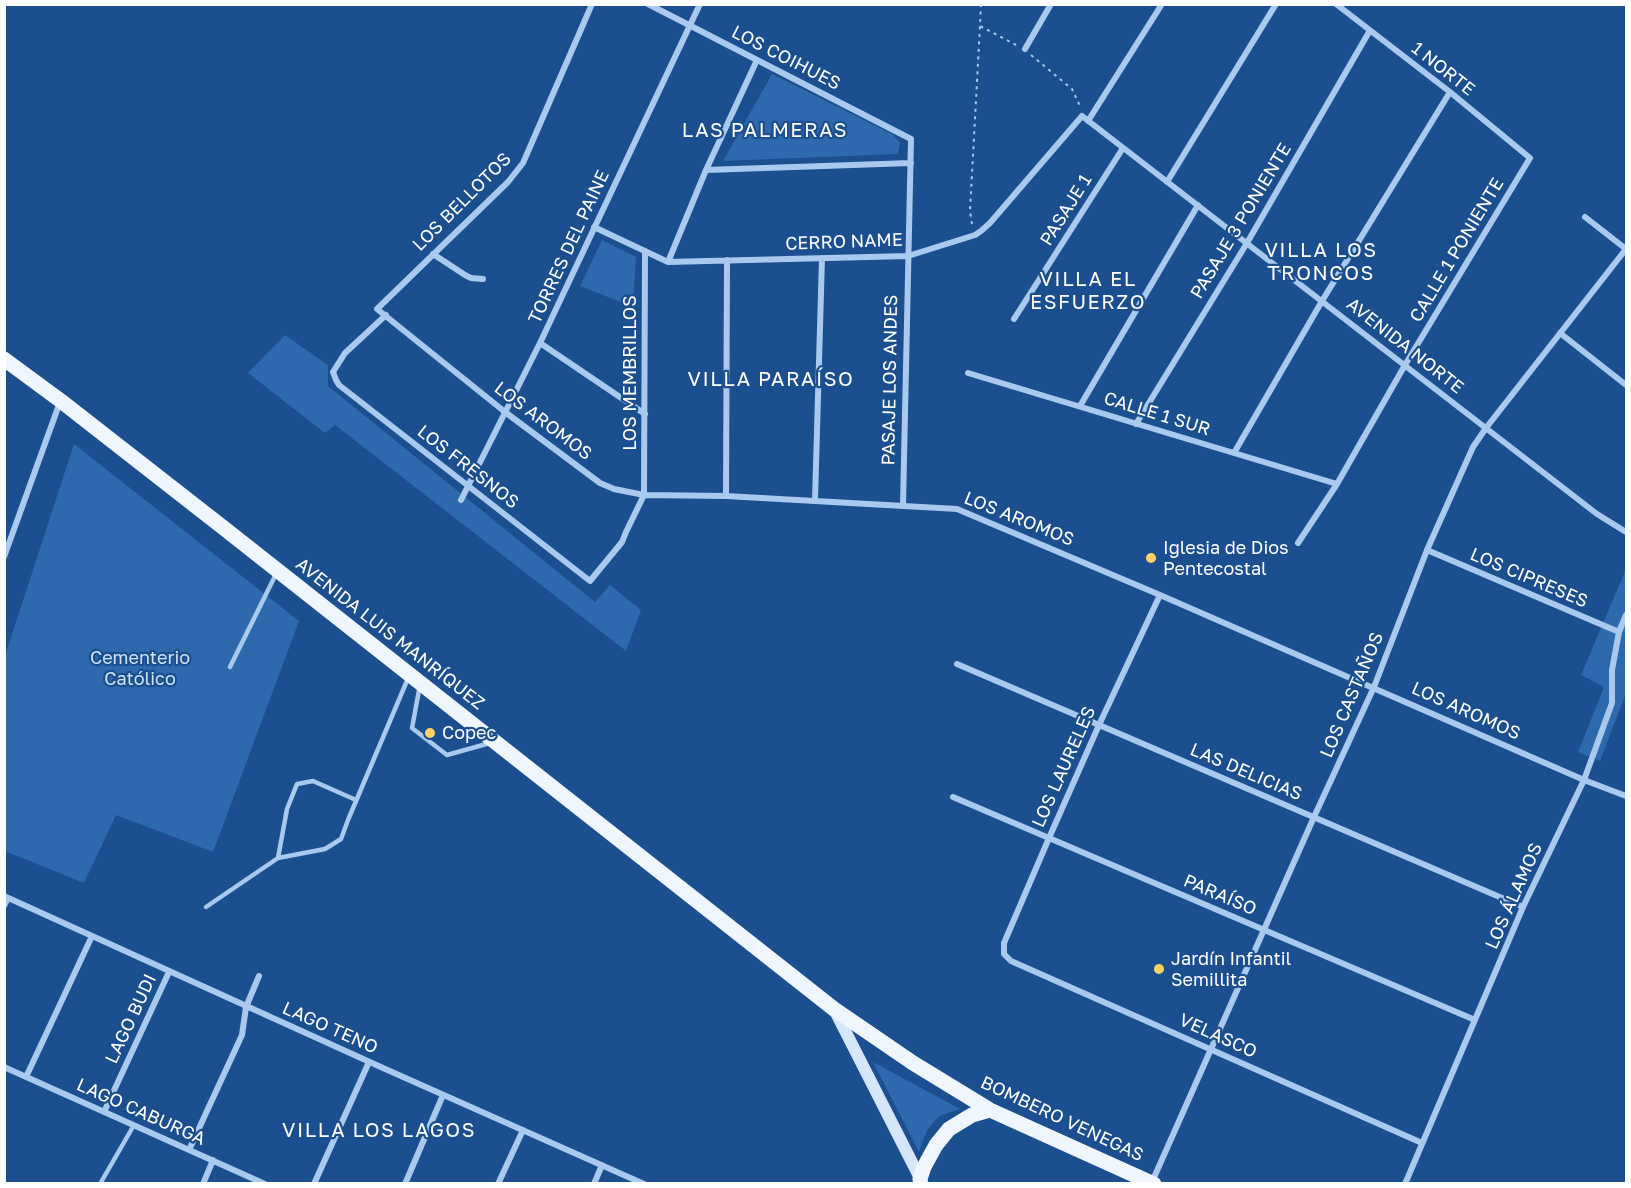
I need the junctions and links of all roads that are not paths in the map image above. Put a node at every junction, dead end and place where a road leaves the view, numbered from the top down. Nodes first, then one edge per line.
1 (592, 4) edge
2 (648, 4) edge
3 (700, 4) edge
4 (1051, 4) edge
5 (1162, 4) edge
6 (1276, 4) edge
7 (1336, 4) edge
8 (690, 26) junction
9 (1369, 32) junction
10 (1025, 49) dead end
11 (757, 60) junction
12 (1450, 92) junction
13 (1082, 116) joint
14 (1088, 121) junction
15 (911, 139) joint
16 (1123, 148) junction
17 (1530, 158) joint
18 (911, 163) junction
19 (706, 170) junction
20 (1167, 182) junction
21 (1198, 206) junction
22 (1585, 216) dead end
23 (594, 227) junction
24 (1247, 243) junction
25 (1626, 249) edge
26 (645, 250) junction
27 (434, 254) junction
28 (908, 256) junction
29 (822, 258) junction
30 (727, 260) junction
31 (668, 262) junction
32 (483, 279) dead end
33 (1322, 301) junction
34 (377, 309) joint
35 (386, 315) junction
36 (1014, 319) dead end
37 (1560, 333) junction
38 (540, 343) junction
39 (4, 359) edge
40 (1405, 365) junction
41 (968, 373) dead end
42 (1626, 385) edge
43 (61, 401) junction
44 (1080, 406) junction
45 (505, 412) junction
46 (645, 414) junction
47 (1136, 424) junction
48 (1486, 428) junction
49 (1234, 453) junction
50 (1337, 484) junction
51 (467, 485) junction
52 (644, 495) junction
53 (726, 496) junction
54 (460, 500) dead end
55 (815, 500) junction
56 (903, 505) junction
57 (1626, 532) edge
58 (1298, 543) dead end
59 (1427, 550) junction
60 (4, 557) edge
61 (278, 570) junction
62 (1160, 595) junction
63 (1626, 615) edge
64 (1619, 632) junction
65 (957, 664) dead end
66 (230, 667) dead end
67 (415, 678) junction
68 (1374, 687) junction
69 (1099, 725) junction
70 (495, 742) junction
71 (1584, 780) junction
72 (1626, 796) edge
73 (953, 797) dead end
74 (356, 800) junction
75 (1314, 817) junction
76 (1049, 838) junction
77 (278, 858) junction
78 (6, 897) edge
79 (4, 906) edge
80 (206, 907) dead end
81 (1523, 907) junction
82 (1264, 930) junction
83 (92, 936) junction
84 (1004, 954) joint
85 (169, 972) junction
86 (259, 976) dead end
87 (246, 1007) junction
88 (834, 1009) junction
89 (1475, 1020) junction
90 (1211, 1050) junction
91 (369, 1062) junction
92 (4, 1067) edge
93 (26, 1077) junction
94 (443, 1095) junction
95 (990, 1110) junction
96 (104, 1112) junction
97 (134, 1125) junction
98 (522, 1130) junction
99 (1422, 1143) junction
100 (189, 1150) junction
101 (213, 1160) junction
102 (602, 1165) junction
103 (921, 1181) edge
104 (1153, 1183) edge
105 (100, 1184) edge
106 (203, 1184) edge
107 (265, 1184) edge
108 (314, 1184) edge
109 (405, 1184) edge
110 (498, 1184) edge
111 (594, 1184) edge
112 (644, 1184) edge
113 (1405, 1184) edge

1 - 27 street, LOS BELLOTOS
2 - 8 street, LOS COIHUES
3 - 8 street, TORRES DEL PAINE
4 - 10 street
5 - 14 street
6 - 20 street
7 - 9 street, 1 NORTE
8 - 11 street, LOS COIHUES
8 - 23 street, TORRES DEL PAINE
9 - 12 street, 1 NORTE
9 - 24 street, PASAJE 3 PONIENTE
11 - 15 street, LOS COIHUES
11 - 19 street
12 - 17 street, 1 NORTE
12 - 33 street
13 - 14 street, AVENIDA NORTE
13 - 28 street, CERRO NAME
14 - 16 street, AVENIDA NORTE
15 - 18 street, PASAJE LOS ANDES
16 - 20 street, AVENIDA NORTE
16 - 36 street, PASAJE 1
17 - 40 street, CALLE 1 PONIENTE
18 - 19 street
18 - 28 street, PASAJE LOS ANDES
19 - 31 street
20 - 21 street, AVENIDA NORTE
21 - 24 street, AVENIDA NORTE
21 - 44 street
22 - 25 street
23 - 26 street, CERRO NAME
23 - 38 street, TORRES DEL PAINE
24 - 33 street, AVENIDA NORTE
24 - 47 street, PASAJE 3 PONIENTE
25 - 37 street, LOS CASTAÑOS
26 - 31 street, CERRO NAME
26 - 46 street, LOS MEMBRILLOS
27 - 32 street
27 - 34 street, LOS BELLOTOS
28 - 29 street, CERRO NAME
28 - 56 street, PASAJE LOS ANDES
29 - 30 street, CERRO NAME
29 - 55 street
30 - 31 street, CERRO NAME
30 - 53 street
33 - 40 street, AVENIDA NORTE
33 - 49 street
34 - 35 street, LOS AROMOS
35 - 45 street, LOS AROMOS
35 - 51 street, LOS FRESNOS
37 - 42 street
37 - 48 street, LOS CASTAÑOS
38 - 45 street, TORRES DEL PAINE
38 - 46 street
39 - 43 main road, AVENIDA LUIS MANRÍQUEZ
40 - 48 street, AVENIDA NORTE
40 - 50 street, CALLE 1 PONIENTE
41 - 44 street, CALLE 1 SUR
43 - 60 street
43 - 61 main road, AVENIDA LUIS MANRÍQUEZ
44 - 47 street, CALLE 1 SUR
45 - 51 street, TORRES DEL PAINE
45 - 52 street, LOS AROMOS
46 - 52 street, LOS MEMBRILLOS
47 - 49 street, CALLE 1 SUR
48 - 57 street, AVENIDA NORTE
48 - 59 street, LOS CASTAÑOS
49 - 50 street, CALLE 1 SUR
50 - 58 street, CALLE 1 PONIENTE
51 - 52 street, LOS FRESNOS
51 - 54 street, TORRES DEL PAINE
52 - 53 street, LOS AROMOS
53 - 55 street, LOS AROMOS
55 - 56 street, LOS AROMOS
56 - 62 street, LOS AROMOS
59 - 64 street, LOS CIPRESES
59 - 68 street, LOS CASTAÑOS
61 - 66 lane
61 - 67 main road, AVENIDA LUIS MANRÍQUEZ
62 - 68 street, LOS AROMOS
62 - 69 street, LOS LAURELES
63 - 64 street, LOS ÁLAMOS
64 - 71 street, LOS ÁLAMOS
65 - 69 street, LAS DELICIAS
67 - 70 main road, AVENIDA LUIS MANRÍQUEZ
67 - 70 lane
67 - 74 lane
68 - 71 street, LOS AROMOS
68 - 75 street, LOS CASTAÑOS
69 - 75 street, LAS DELICIAS
69 - 76 street, LOS LAURELES
70 - 88 main road, AVENIDA LUIS MANRÍQUEZ
71 - 72 street, LOS AROMOS
71 - 81 street, LOS ÁLAMOS
73 - 76 street, PARAÍSO
74 - 77 lane
74 - 77 lane
75 - 81 street, LAS DELICIAS
75 - 82 street, LOS CASTAÑOS
76 - 82 street, PARAÍSO
76 - 84 street, LOS LAURELES
77 - 80 lane
78 - 79 street
78 - 83 street, LAGO TENO
81 - 89 street, LOS ÁLAMOS
82 - 89 street, PARAÍSO
82 - 90 street, LOS CASTAÑOS
83 - 85 street, LAGO TENO
83 - 93 street
84 - 90 street, VELASCO
85 - 87 street, LAGO TENO
85 - 96 street, LAGO BUDI
86 - 87 street
87 - 91 street, LAGO TENO
87 - 100 street
88 - 95 main road, BOMBERO VENEGAS
88 - 103 main road
89 - 99 street, LOS ÁLAMOS
90 - 99 street, VELASCO
90 - 104 street, LOS CASTAÑOS
91 - 94 street, LAGO TENO
91 - 108 street
92 - 93 street, LAGO CABURGA
93 - 96 street, LAGO CABURGA
94 - 98 street, LAGO TENO
94 - 109 street
95 - 103 main road
95 - 104 main road, BOMBERO VENEGAS
96 - 97 street, LAGO CABURGA
97 - 100 street, LAGO CABURGA
97 - 105 lane
98 - 102 street, LAGO TENO
98 - 110 street
99 - 113 street, LOS ÁLAMOS
100 - 101 street, LAGO CABURGA
101 - 106 street
101 - 107 street, LAGO CABURGA
102 - 111 street
102 - 112 street, LAGO TENO

